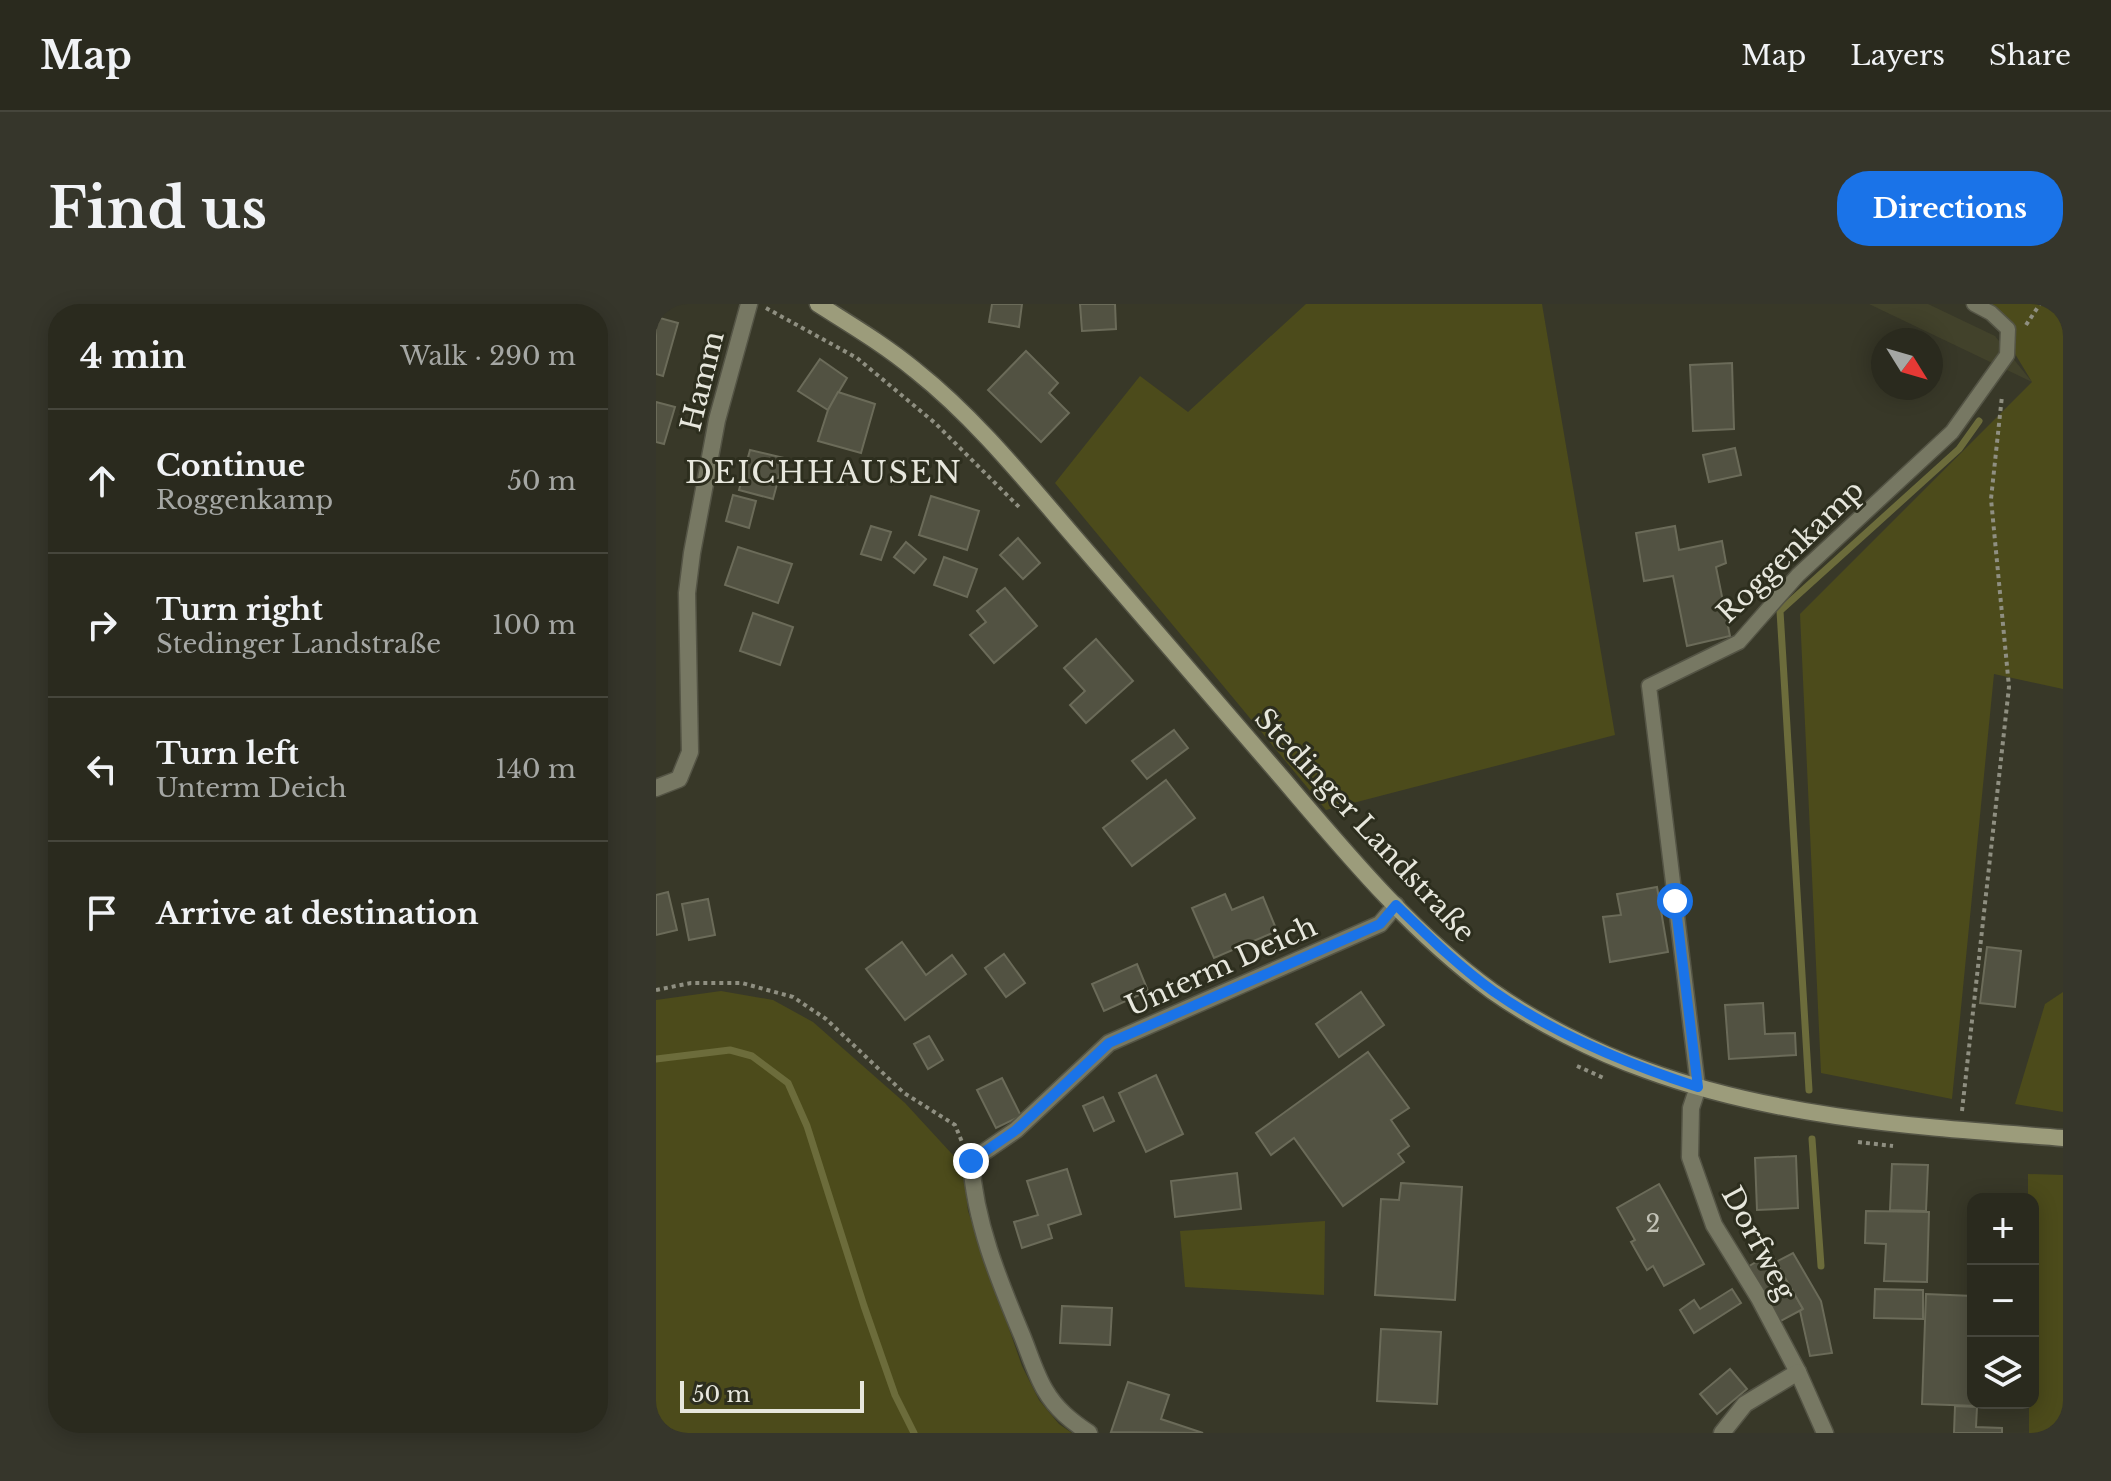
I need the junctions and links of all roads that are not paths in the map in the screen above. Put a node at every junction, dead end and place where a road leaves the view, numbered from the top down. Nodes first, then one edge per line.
1 (749, 304) edge
2 (818, 304) edge
3 (1974, 304) edge
4 (656, 788) edge
5 (1396, 905) junction
6 (1698, 1087) junction
7 (2063, 1138) edge
8 (1798, 1372) junction
9 (1089, 1433) edge
10 (1722, 1433) edge
11 (1825, 1433) edge

1 - 4 street, Hamm
2 - 5 main road, Stedinger Landstraße
3 - 6 lane, Roggenkamp
5 - 6 main road, Stedinger Landstraße
5 - 9 street, Unterm Deich
6 - 7 main road, Stedinger Landstraße
6 - 8 street, Dorfweg
8 - 10 street
8 - 11 street, Dorfweg

